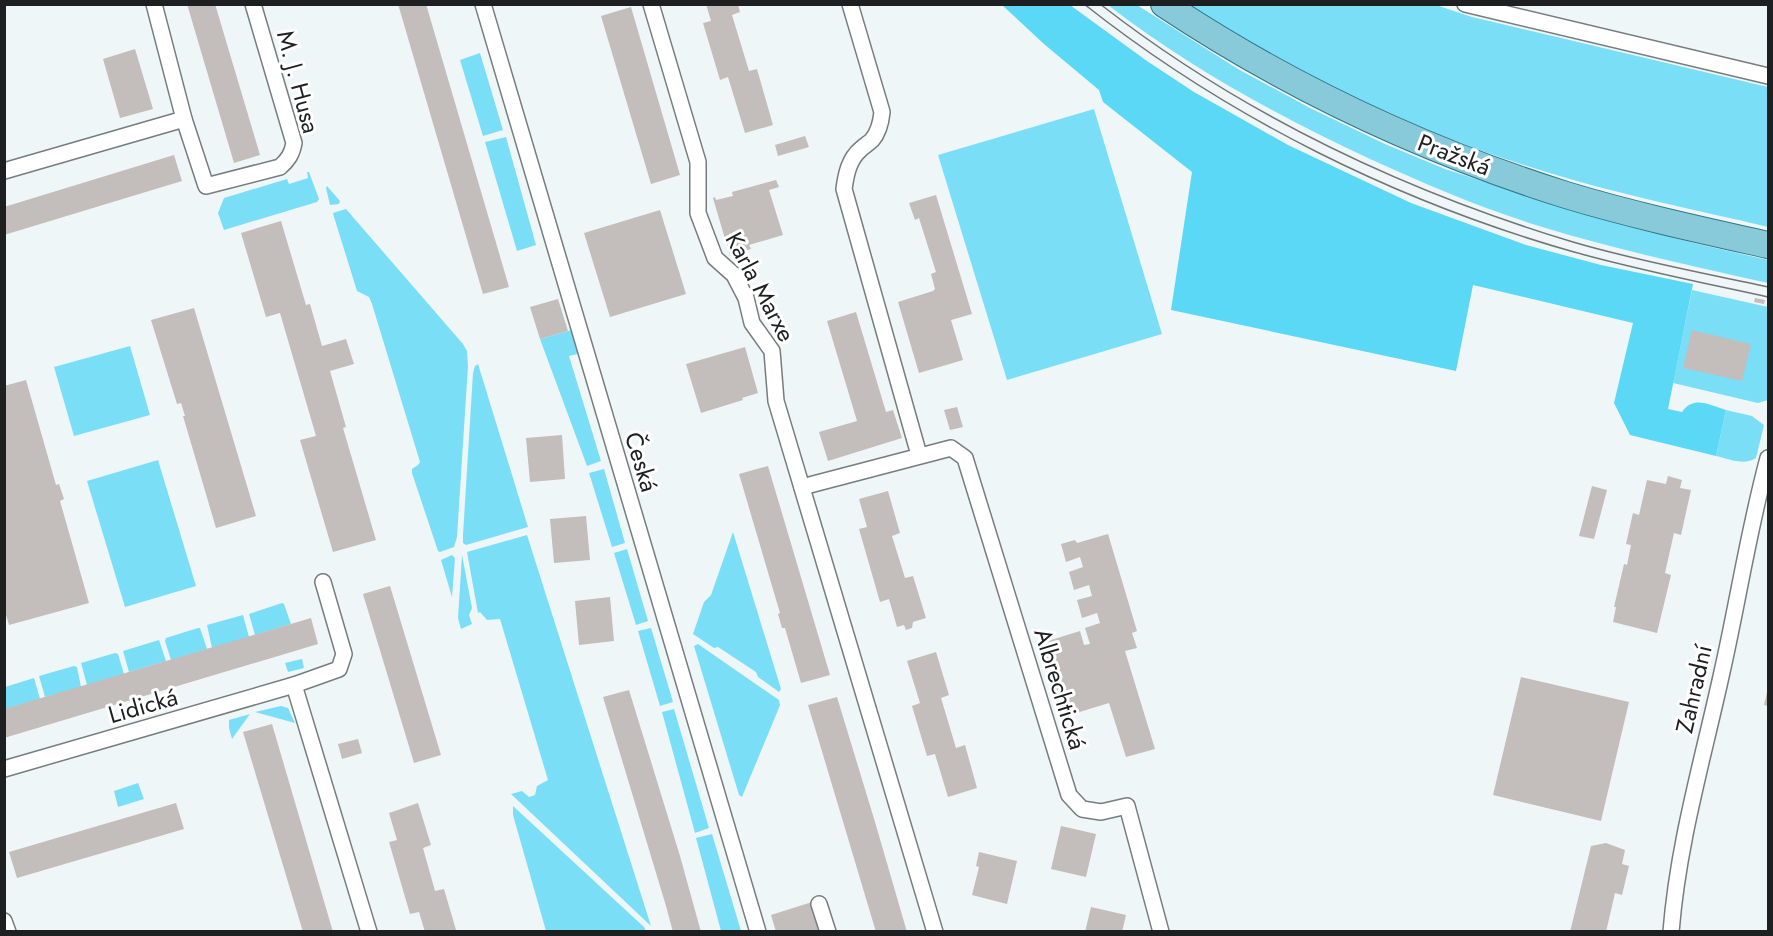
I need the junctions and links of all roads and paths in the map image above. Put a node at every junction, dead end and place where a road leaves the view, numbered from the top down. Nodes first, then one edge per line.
1 (154, 4) edge
2 (253, 4) edge
3 (483, 4) edge
4 (651, 4) edge
5 (850, 4) edge
6 (1164, 4) edge
7 (1465, 4) edge
8 (1768, 76) edge
9 (184, 119) junction
10 (4, 171) edge
11 (1768, 245) edge
12 (919, 455) junction
13 (1768, 458) edge
14 (802, 487) junction
15 (323, 582) dead end
16 (294, 686) junction
17 (4, 769) edge
18 (819, 904) dead end
19 (4, 921) edge
20 (8, 932) edge
21 (369, 932) edge
22 (758, 932) edge
23 (828, 932) edge
24 (934, 932) edge
25 (1161, 932) edge
26 (1671, 932) edge

1 - 9 street
2 - 9 street, M. J. Husa
3 - 22 street, Česká
4 - 14 street, Karla Marxe
5 - 12 street
6 - 11 main road, Pražská
7 - 8 street
9 - 10 street
12 - 14 street, Albrechtická
12 - 25 street, Albrechtická
13 - 26 street, Zahradní
14 - 24 street
15 - 16 street, Lidická
16 - 17 street, Lidická
16 - 21 street
18 - 23 street
19 - 20 street

